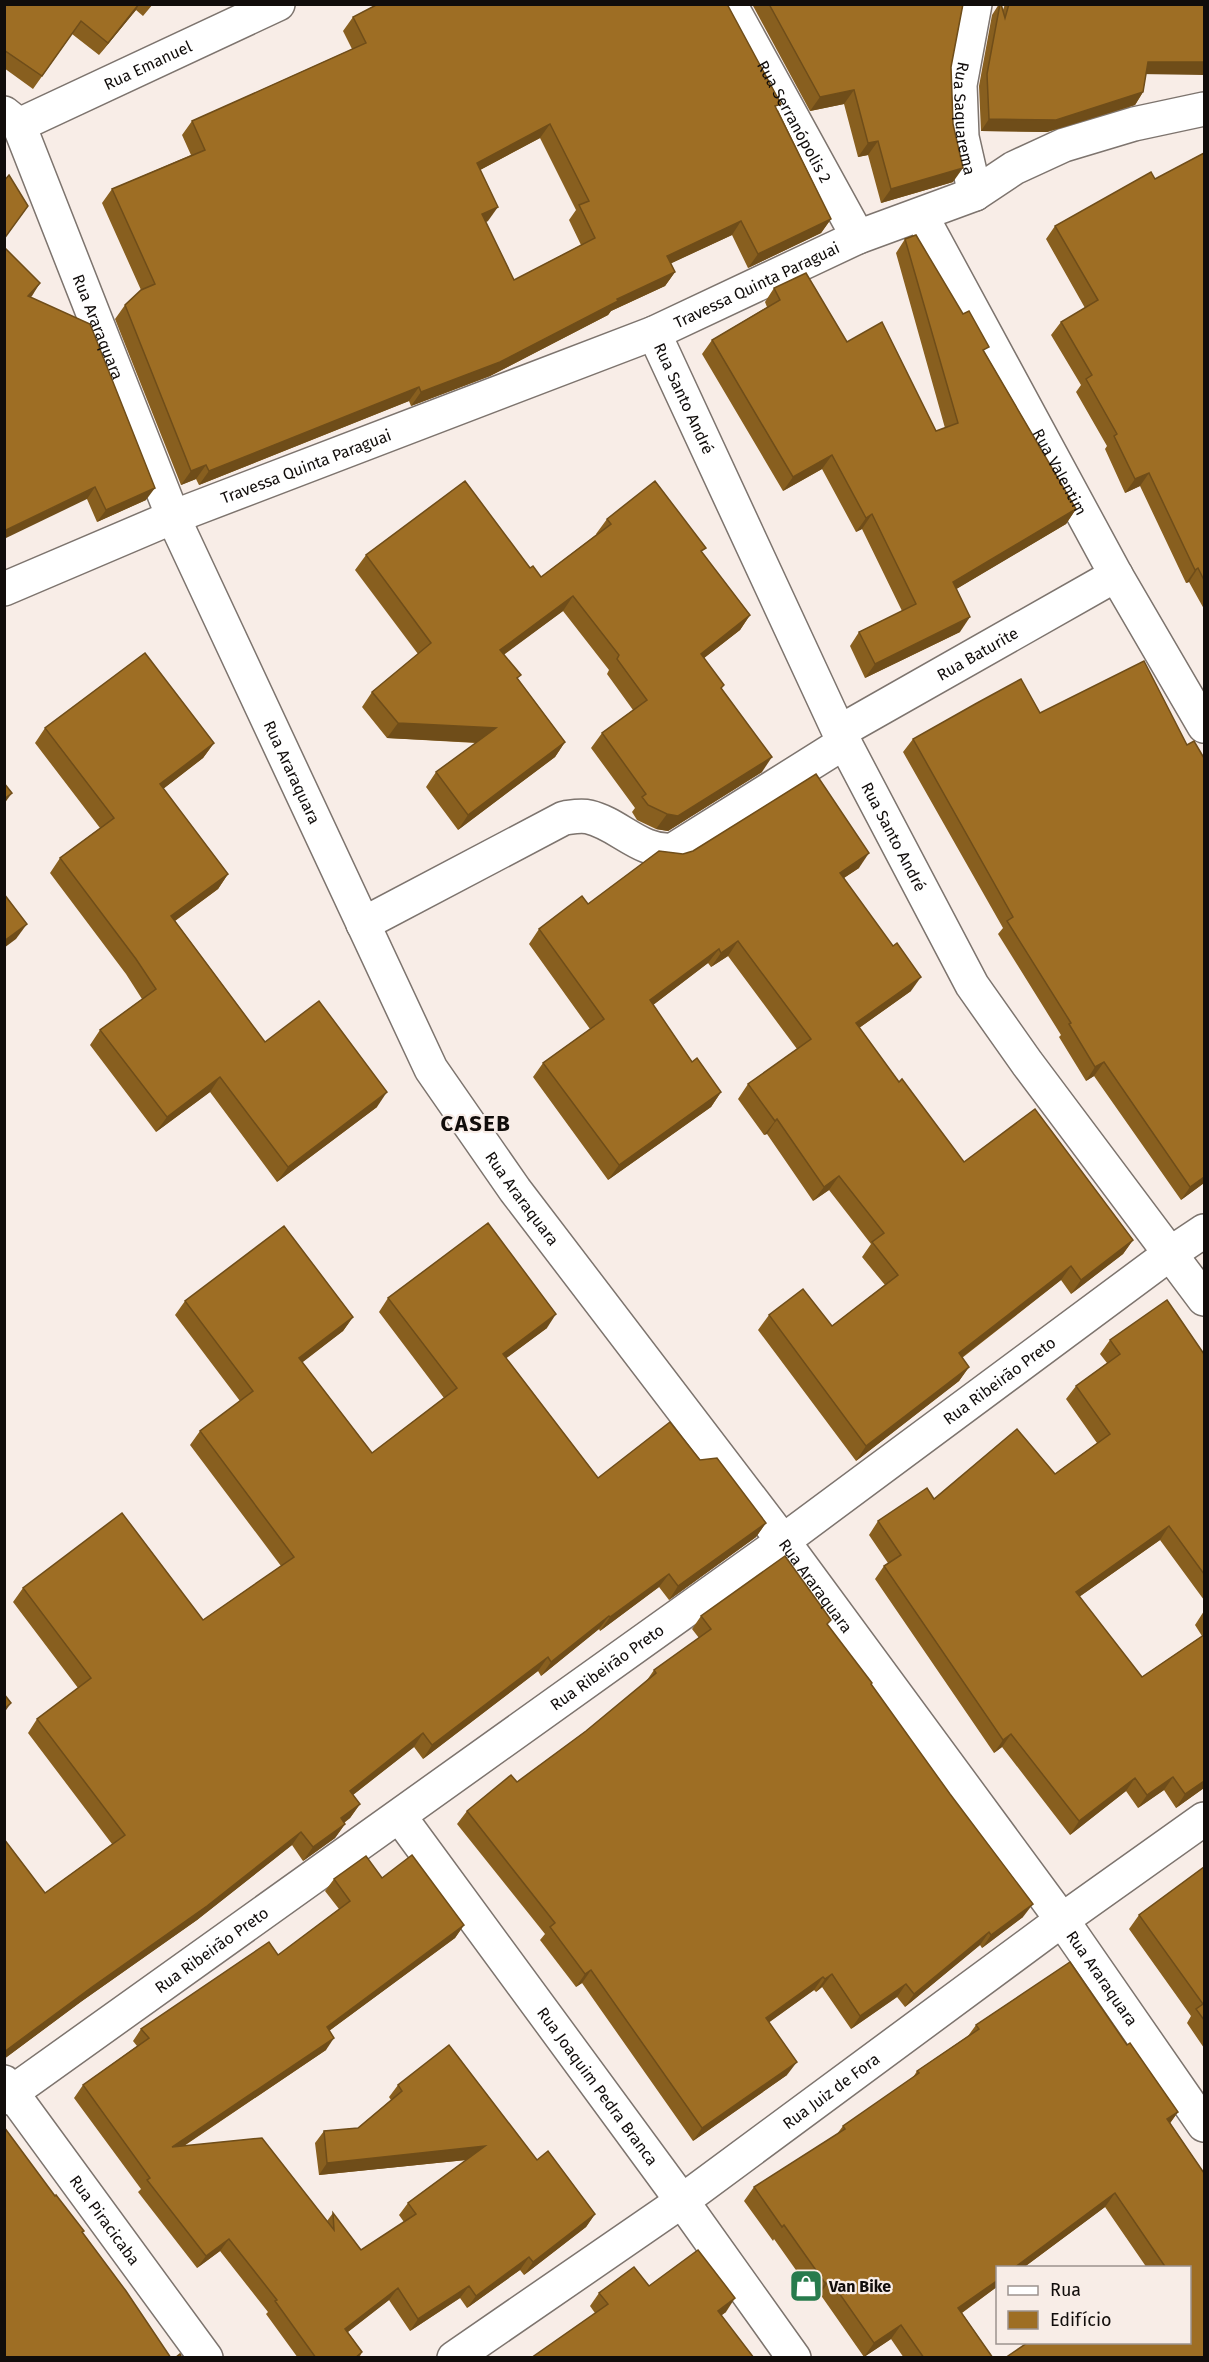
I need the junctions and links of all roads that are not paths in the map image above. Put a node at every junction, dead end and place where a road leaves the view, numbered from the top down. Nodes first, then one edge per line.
1 (278, 4) edge
2 (730, 4) edge
3 (975, 4) edge
4 (1204, 109) edge
5 (12, 119) edge
6 (975, 194) junction
7 (921, 215) junction
8 (858, 237) junction
9 (654, 333) junction
10 (173, 517) junction
11 (1116, 575) junction
12 (4, 589) edge
13 (1204, 726) edge
14 (842, 737) junction
15 (363, 924) junction
16 (1204, 1231) edge
17 (1171, 1253) junction
18 (1204, 1299) edge
19 (783, 1541) junction
20 (400, 1817) junction
21 (1204, 1819) edge
22 (1062, 1920) junction
23 (7, 2091) edge
24 (1204, 2126) edge
25 (682, 2201) junction
26 (206, 2358) edge
27 (454, 2358) edge
28 (794, 2358) edge

1 - 5 street, Rua Emanuel
2 - 8 street, Rua Serranópolis 2
3 - 6 street, Rua Saquarema
4 - 6 street, Travessa Quinta Paraguai
5 - 10 street, Rua Araraquara
6 - 7 street, Travessa Quinta Paraguai
7 - 8 street, Travessa Quinta Paraguai
7 - 11 street, Rua Valentim
8 - 9 street, Travessa Quinta Paraguai
9 - 10 street, Travessa Quinta Paraguai
9 - 14 street, Rua Santo André
10 - 12 street, Travessa Quinta Paraguai
10 - 15 street, Rua Araraquara
11 - 13 street, Rua Valentim
11 - 14 street, Rua Baturite
14 - 15 street, Rua Baturite
14 - 17 street, Rua Santo André
15 - 19 street, Rua Araraquara
16 - 17 street, Rua Ribeirão Preto
17 - 18 street, Rua Santo André
17 - 19 street, Rua Ribeirão Preto
19 - 20 street, Rua Ribeirão Preto
19 - 22 street, Rua Araraquara
20 - 23 street, Rua Ribeirão Preto
20 - 25 street, Rua Joaquim Pedra Branca
21 - 22 street, Rua Juiz de Fora
22 - 24 street, Rua Araraquara
22 - 25 street, Rua Juiz de Fora
23 - 26 street, Rua Piracicaba
25 - 27 street, Rua Juiz de Fora
25 - 28 street, Rua Joaquim Pedra Branca

